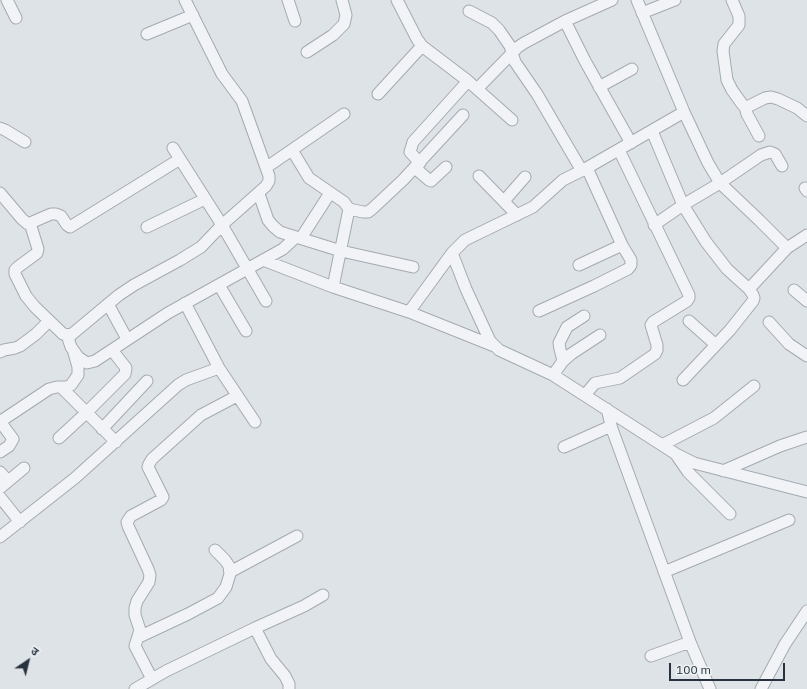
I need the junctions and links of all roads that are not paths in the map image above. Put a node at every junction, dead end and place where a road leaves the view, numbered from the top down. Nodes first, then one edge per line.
1 (7, 0) edge
2 (198, 0) edge
3 (288, 0) edge
4 (342, 0) edge
5 (397, 0) edge
6 (612, 0) edge
7 (637, 0) edge
8 (675, 0) edge
9 (732, 0) edge
10 (189, 7) edge
11 (469, 11) dead end
12 (642, 13) junction
13 (16, 18) dead end
14 (295, 21) dead end
15 (565, 22) junction
16 (147, 34) dead end
17 (422, 46) junction
18 (307, 52) dead end
19 (512, 54) junction
20 (632, 69) dead end
21 (468, 81) junction
22 (599, 87) junction
23 (477, 89) junction
24 (378, 94) dead end
25 (745, 106) junction
26 (684, 112) junction
27 (344, 114) dead end
28 (463, 115) dead end
29 (807, 115) edge
30 (512, 120) dead end
31 (0, 128) edge
32 (652, 131) junction
33 (759, 136) dead end
34 (25, 142) dead end
35 (631, 143) junction
36 (173, 148) dead end
37 (292, 150) junction
38 (619, 150) junction
39 (180, 160) junction
40 (418, 165) junction
41 (782, 166) dead end
42 (266, 167) junction
43 (446, 167) dead end
44 (584, 170) junction
45 (479, 176) dead end
46 (525, 177) dead end
47 (720, 183) junction
48 (0, 193) edge
49 (330, 193) junction
50 (259, 194) junction
51 (205, 199) junction
52 (504, 201) junction
53 (683, 205) junction
54 (349, 209) junction
55 (517, 215) junction
56 (30, 223) junction
57 (222, 225) junction
58 (654, 225) junction
59 (147, 227) dead end
60 (807, 234) edge
61 (298, 238) junction
62 (622, 245) junction
63 (787, 248) junction
64 (341, 251) junction
65 (452, 253) junction
66 (263, 260) junction
67 (579, 265) dead end
68 (413, 267) dead end
69 (248, 269) junction
70 (219, 285) junction
71 (334, 287) junction
72 (749, 289) junction
73 (794, 290) dead end
74 (266, 301) dead end
75 (807, 301) edge
76 (185, 303) junction
77 (108, 304) junction
78 (539, 311) dead end
79 (409, 312) junction
80 (584, 316) dead end
81 (49, 321) junction
82 (688, 321) dead end
83 (769, 322) dead end
84 (246, 331) dead end
85 (600, 334) dead end
86 (67, 335) junction
87 (127, 339) junction
88 (716, 345) junction
89 (494, 346) junction
90 (112, 350) junction
91 (0, 352) edge
92 (74, 352) junction
93 (807, 356) edge
94 (563, 361) junction
95 (219, 368) junction
96 (553, 375) junction
97 (683, 380) dead end
98 (147, 381) dead end
99 (754, 386) dead end
100 (61, 387) junction
101 (585, 395) junction
102 (238, 396) junction
103 (607, 409) junction
104 (86, 413) junction
105 (255, 422) dead end
106 (611, 426) junction
107 (102, 429) junction
108 (807, 437) edge
109 (59, 438) dead end
110 (116, 442) junction
111 (662, 445) junction
112 (564, 447) dead end
113 (0, 452) edge
114 (676, 454) junction
115 (24, 468) dead end
116 (723, 471) junction
117 (0, 472) edge
118 (4, 485) edge
119 (807, 492) edge
120 (0, 497) edge
121 (730, 514) dead end
122 (789, 520) dead end
123 (20, 522) junction
124 (297, 536) dead end
125 (0, 538) edge
126 (215, 550) dead end
127 (230, 572) junction
128 (664, 572) junction
129 (323, 595) dead end
130 (807, 610) edge
131 (255, 628) junction
132 (139, 637) junction
133 (690, 642) junction
134 (651, 656) dead end
135 (152, 679) junction
136 (135, 689) edge
137 (289, 689) edge
138 (710, 689) edge
139 (761, 689) edge

1 - 13 street
2 - 10 street
3 - 14 street
4 - 18 street
5 - 17 street
6 - 15 street
7 - 12 street
8 - 12 street
9 - 25 street
10 - 16 street
10 - 42 street
11 - 19 street
12 - 26 street
15 - 19 street
15 - 22 street
17 - 21 street
17 - 24 street
19 - 23 street
19 - 44 street
20 - 22 street
21 - 23 street
21 - 40 street
22 - 35 street
23 - 30 street
25 - 29 street
25 - 33 street
26 - 32 street
26 - 47 street
27 - 37 street
28 - 40 street
31 - 34 street
32 - 35 street
32 - 53 street
35 - 38 street
36 - 39 street
37 - 42 street
37 - 49 street
38 - 44 street
38 - 58 street
39 - 51 street
39 - 56 street
40 - 43 street
40 - 54 street
41 - 47 street
42 - 50 street
44 - 55 street
44 - 62 street
45 - 52 street
46 - 52 street
47 - 53 street
47 - 63 street
48 - 56 street
49 - 54 street
49 - 61 street
50 - 57 street
50 - 61 street
51 - 57 street
51 - 59 street
52 - 55 street
53 - 58 street
53 - 72 street
54 - 64 street
55 - 65 street
56 - 81 street
57 - 69 street
57 - 77 street
58 - 101 street
60 - 63 street
61 - 64 street
61 - 66 street
62 - 67 street
62 - 78 street
63 - 72 street
64 - 68 street
64 - 71 street
65 - 79 street
65 - 89 street
66 - 69 street
66 - 71 street
69 - 70 street
69 - 74 street
70 - 76 street
70 - 84 street
71 - 79 street
72 - 88 street
73 - 75 street
76 - 87 street
76 - 95 street
77 - 86 street
77 - 87 street
79 - 89 street
80 - 94 street
81 - 86 street
81 - 91 street
82 - 88 street
83 - 93 street
85 - 94 street
86 - 92 street
87 - 90 street
88 - 97 street
89 - 96 street
90 - 92 street
90 - 104 street
92 - 100 street
94 - 96 street
95 - 102 street
95 - 110 street
96 - 101 street
98 - 107 street
99 - 111 street
100 - 104 street
100 - 113 street
101 - 103 street
102 - 105 street
102 - 132 street
103 - 106 street
103 - 111 street
104 - 107 street
104 - 109 street
106 - 112 street
106 - 128 street
107 - 110 street
108 - 116 street
110 - 123 street
111 - 114 street
114 - 116 street
114 - 121 street
115 - 118 street
116 - 119 street
117 - 118 street
120 - 123 street
122 - 128 street
123 - 125 street
124 - 127 street
126 - 127 street
127 - 132 street
128 - 133 street
129 - 131 street
130 - 139 street
131 - 135 street
131 - 137 street
132 - 135 street
133 - 134 street
133 - 138 street
135 - 136 street

